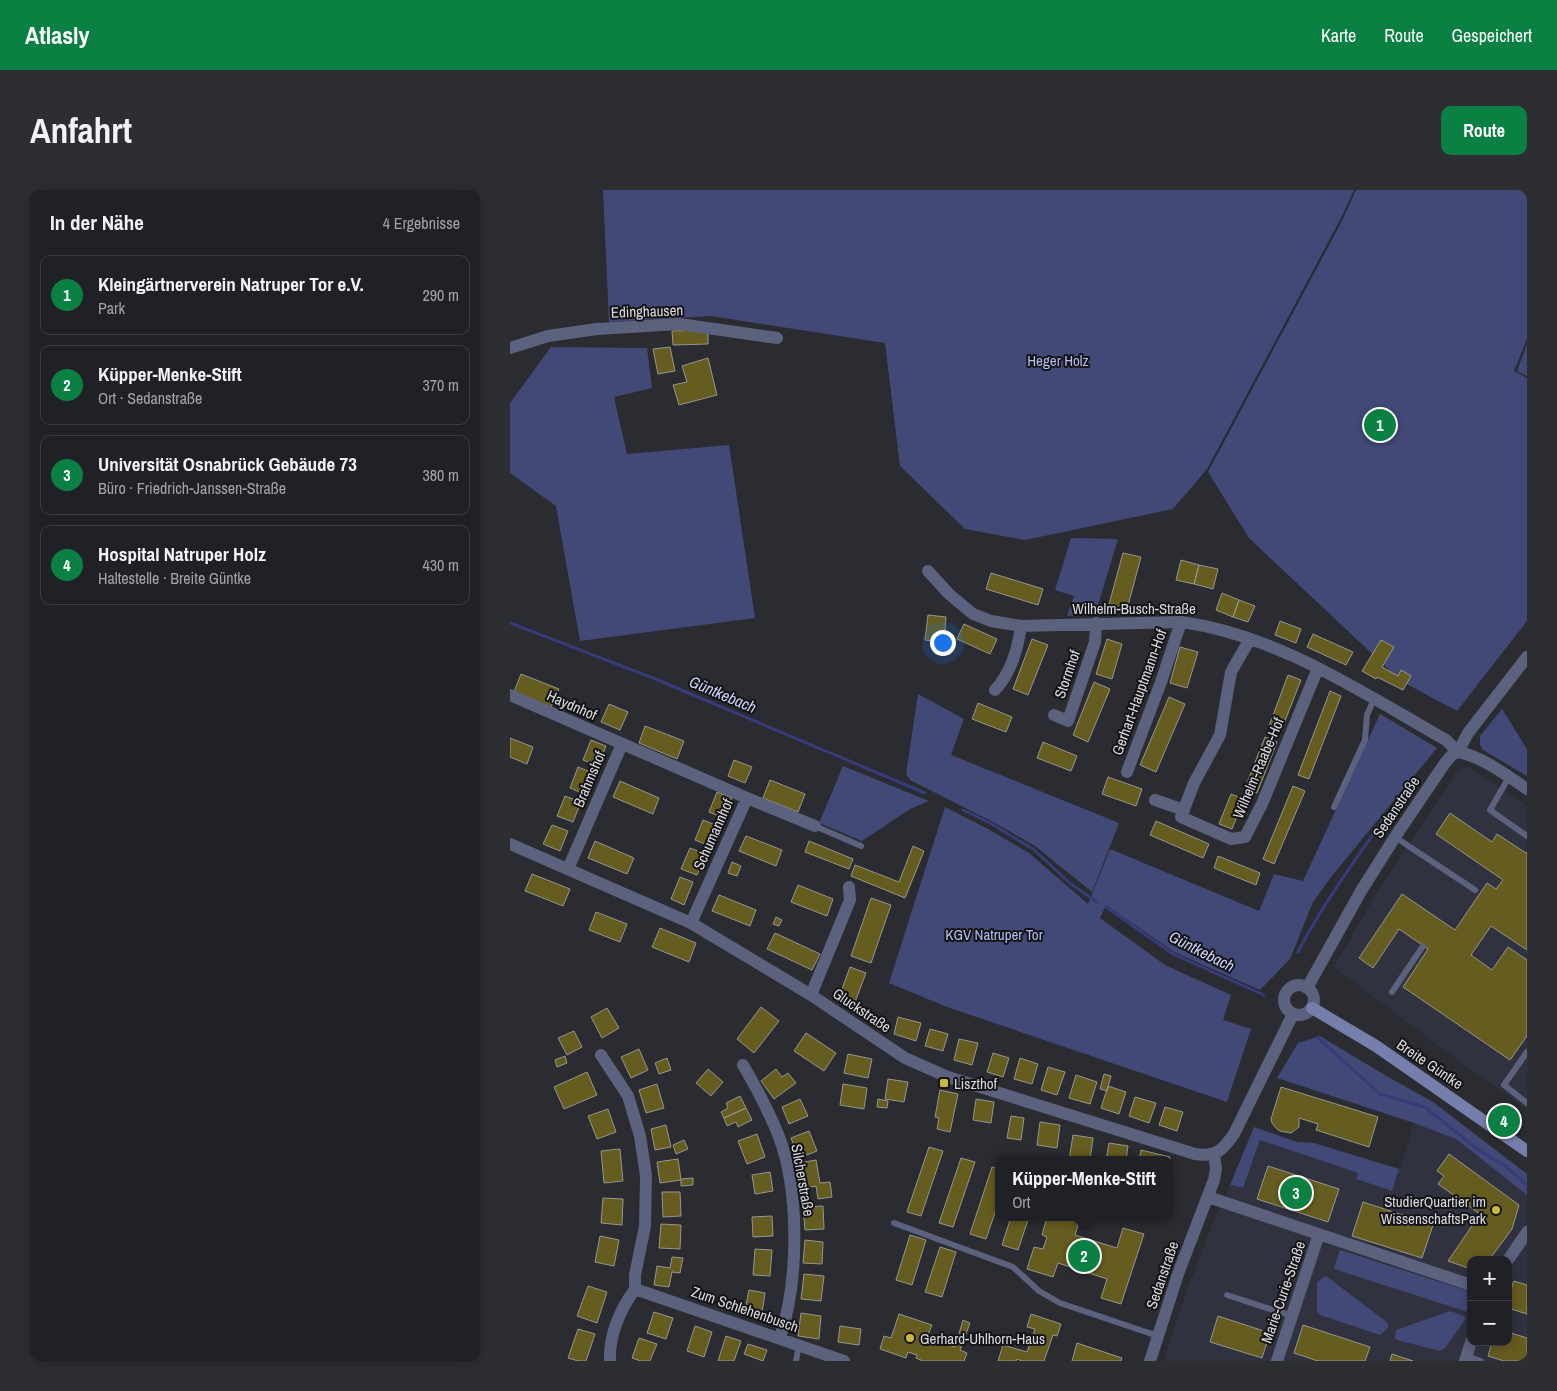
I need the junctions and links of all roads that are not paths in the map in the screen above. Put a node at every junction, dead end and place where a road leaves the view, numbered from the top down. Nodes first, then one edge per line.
1 (776, 338) dead end
2 (510, 348) edge
3 (928, 571) dead end
4 (1182, 622) junction
5 (1096, 623) junction
6 (1021, 626) junction
7 (1250, 638) junction
8 (1527, 657) edge
9 (1318, 668) junction
10 (995, 690) dead end
11 (510, 695) edge
12 (1374, 699) junction
13 (1054, 716) dead end
14 (622, 744) junction
15 (1458, 752) junction
16 (1127, 772) dead end
17 (1510, 777) junction
18 (1527, 789) edge
19 (747, 798) junction
20 (1156, 800) dead end
21 (1334, 807) dead end
22 (1184, 810) junction
23 (815, 826) joint
24 (1527, 836) edge
25 (1395, 837) junction
26 (510, 844) edge
27 (861, 846) dead end
28 (568, 869) junction
29 (849, 887) dead end
30 (1474, 890) dead end
31 (691, 923) junction
32 (1424, 946) dead end
33 (1307, 988) junction
34 (1392, 992) dead end
35 (811, 995) junction
36 (1312, 1008) junction
37 (1293, 1014) junction
38 (1527, 1052) edge
39 (601, 1055) dead end
40 (743, 1066) dead end
41 (1527, 1103) edge
42 (1527, 1151) edge
43 (1214, 1154) junction
44 (1208, 1197) junction
45 (894, 1223) dead end
46 (1527, 1232) edge
47 (1319, 1234) junction
48 (1511, 1256) edge
49 (1467, 1284) edge
50 (635, 1289) junction
51 (1227, 1295) dead end
52 (1292, 1316) junction
53 (1158, 1336) junction
54 (780, 1338) junction
55 (799, 1345) junction
56 (1470, 1346) edge
57 (1466, 1359) edge
58 (610, 1361) edge
59 (796, 1361) edge
60 (844, 1361) edge
61 (1150, 1361) edge
62 (1277, 1361) edge
63 (1481, 1361) edge

1 - 2 street, Edinghausen
3 - 6 street, Wilhelm-Busch-Straße
4 - 5 street, Wilhelm-Busch-Straße
4 - 7 street, Wilhelm-Busch-Straße
4 - 16 street, Gerhart-Hauptmann-Hof
5 - 6 street, Wilhelm-Busch-Straße
5 - 13 street, Stormhof
6 - 10 street
7 - 9 street, Wilhelm-Busch-Straße
7 - 22 street
8 - 15 street, Sedanstraße
9 - 12 street, Wilhelm-Busch-Straße
9 - 22 street, Wilhelm-Raabe-Hof
11 - 14 street, Haydnhof
12 - 15 street, Wilhelm-Busch-Straße
12 - 21 lane
14 - 19 street, Brahmshof
14 - 28 street, Brahmshof
15 - 17 street, Wilhelm-Busch-Straße
15 - 25 street, Sedanstraße
17 - 18 street, Wilhelm-Busch-Straße
17 - 24 lane
19 - 23 street, Schumannhof
19 - 31 street, Schumannhof
20 - 22 street, Wilhelm-Raabe-Hof
23 - 27 lane
25 - 30 lane
25 - 33 street, Sedanstraße
26 - 28 street, Gluckstraße
28 - 31 street, Gluckstraße
29 - 35 street
31 - 35 street, Gluckstraße
32 - 34 lane
33 - 36 street
33 - 37 street
35 - 43 street, Gluckstraße
36 - 37 street
36 - 42 street, Breite Güntke
37 - 43 street
38 - 41 lane
39 - 50 street
40 - 54 street, Silcherstraße
43 - 44 street, Sedanstraße
44 - 47 street
44 - 53 street, Sedanstraße
45 - 53 lane
46 - 48 street
47 - 49 street
47 - 52 street, Marie-Curie-Straße
50 - 54 street, Zum Schlehenbusch
50 - 58 street
51 - 52 lane
52 - 62 street, Marie-Curie-Straße
53 - 61 street, Sedanstraße
54 - 55 street, Zum Schlehenbusch
55 - 59 lane
55 - 60 street, Zum Schlehenbusch
56 - 57 street
57 - 63 lane

